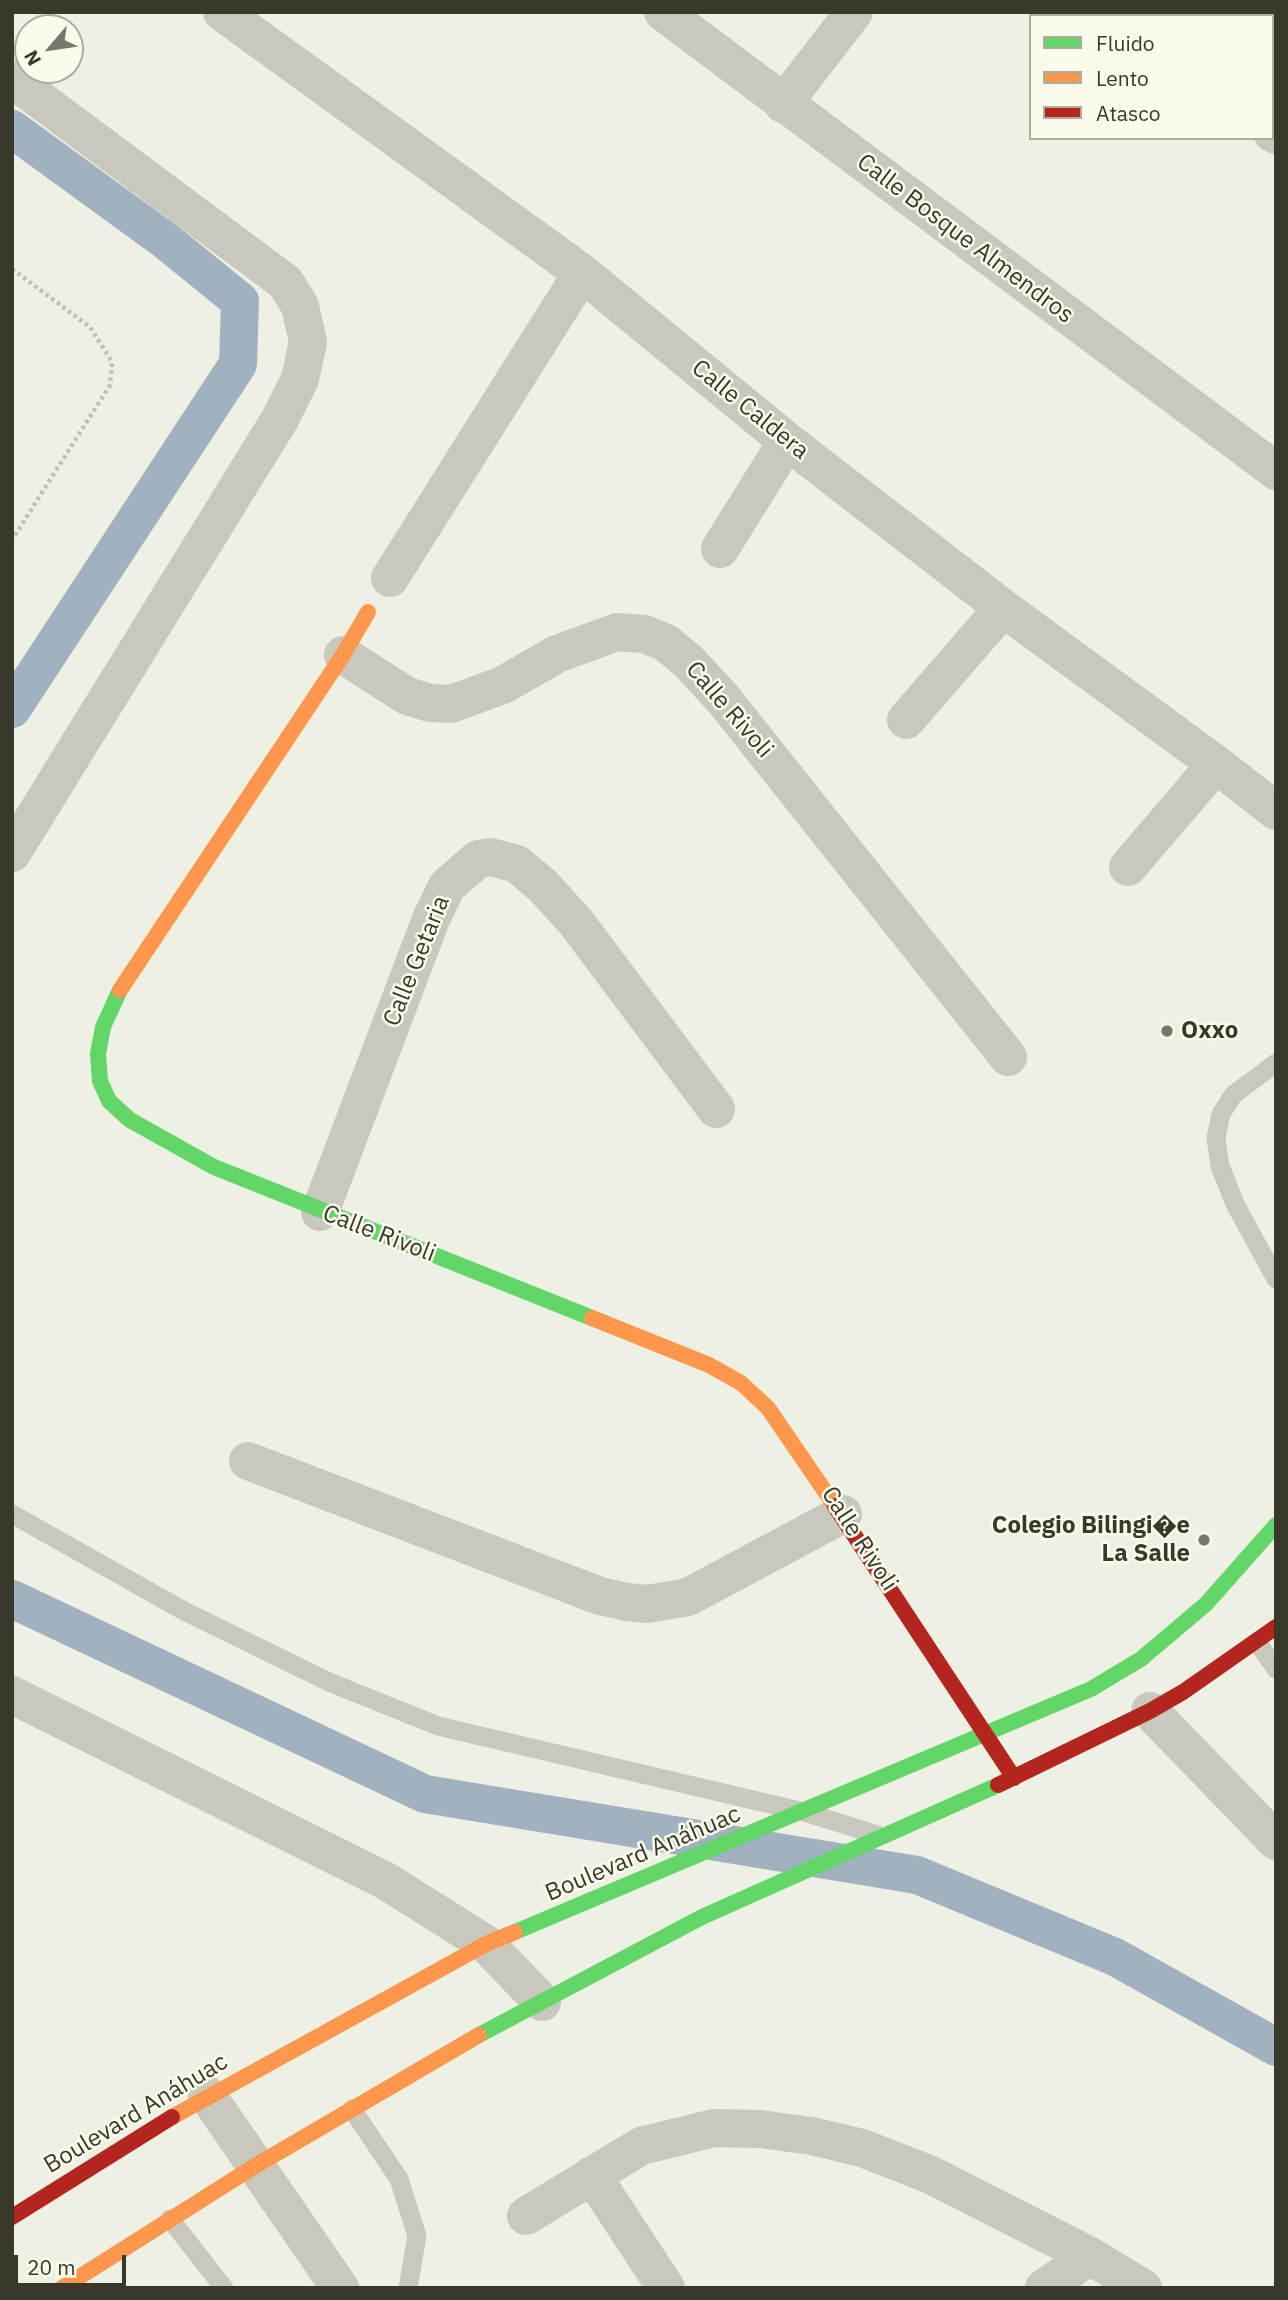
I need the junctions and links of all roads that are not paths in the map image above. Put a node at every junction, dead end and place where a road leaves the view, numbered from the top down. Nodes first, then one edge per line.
1 (222, 12) edge
2 (663, 12) edge
3 (854, 12) edge
4 (12, 79) edge
5 (783, 104) junction
6 (582, 273) junction
7 (787, 441) junction
8 (1273, 465) edge
9 (720, 550) dead end
10 (390, 578) dead end
11 (1003, 608) junction
12 (368, 612) dead end
13 (343, 655) junction
14 (906, 720) dead end
15 (1216, 764) junction
16 (1276, 811) edge
17 (12, 853) edge
18 (1128, 867) dead end
19 (1008, 1057) dead end
20 (1274, 1068) edge
21 (716, 1110) dead end
22 (320, 1212) junction
23 (1276, 1279) edge
24 (248, 1461) dead end
25 (12, 1514) edge
26 (843, 1514) junction
27 (1276, 1525) edge
28 (1276, 1627) edge
29 (1256, 1642) junction
30 (1276, 1669) edge
31 (12, 1695) edge
32 (1150, 1711) junction
33 (986, 1735) junction
34 (1014, 1778) junction
35 (804, 1812) junction
36 (877, 1840) junction
37 (1276, 1841) edge
38 (486, 1944) junction
39 (542, 2002) junction
40 (207, 2095) junction
41 (352, 2109) junction
42 (255, 2165) junction
43 (592, 2175) junction
44 (526, 2216) dead end
45 (12, 2217) edge
46 (170, 2219) junction
47 (1090, 2256) junction
48 (331, 2285) edge
49 (62, 2288) edge
50 (224, 2288) edge
51 (408, 2288) edge
52 (666, 2288) edge
53 (1044, 2288) edge
54 (1143, 2288) edge

1 - 6 street, Calle Caldera
2 - 5 street, Calle Bosque Almendros
3 - 5 street
4 - 17 street
5 - 8 street, Calle Bosque Almendros
6 - 7 street, Calle Caldera
6 - 10 street
7 - 9 street
7 - 11 street, Calle Caldera
11 - 14 street
11 - 15 street, Calle Caldera
12 - 13 main road, Calle Rivoli
13 - 19 street, Calle Rivoli
13 - 22 main road, Calle Rivoli
15 - 16 street, Calle Caldera
15 - 18 street
20 - 23 lane
21 - 22 street, Calle Getaria
22 - 26 main road, Calle Rivoli
24 - 26 street
25 - 35 lane
26 - 33 main road, Calle Rivoli
27 - 33 main road, Boulevard Anáhuac
28 - 29 main road
29 - 30 lane
29 - 32 main road
31 - 38 street
32 - 34 main road
32 - 37 street
33 - 34 main road, Calle Rivoli
33 - 35 main road, Boulevard Anáhuac
34 - 36 main road
35 - 36 lane
35 - 38 main road, Boulevard Anáhuac
36 - 39 main road
38 - 39 street
38 - 40 main road, Boulevard Anáhuac
39 - 41 main road
40 - 42 street
40 - 45 main road, Boulevard Anáhuac
41 - 42 main road
41 - 51 lane
42 - 46 main road
42 - 48 street
43 - 44 street
43 - 47 street
43 - 52 street
46 - 49 main road
46 - 50 lane
47 - 53 street
47 - 54 street

